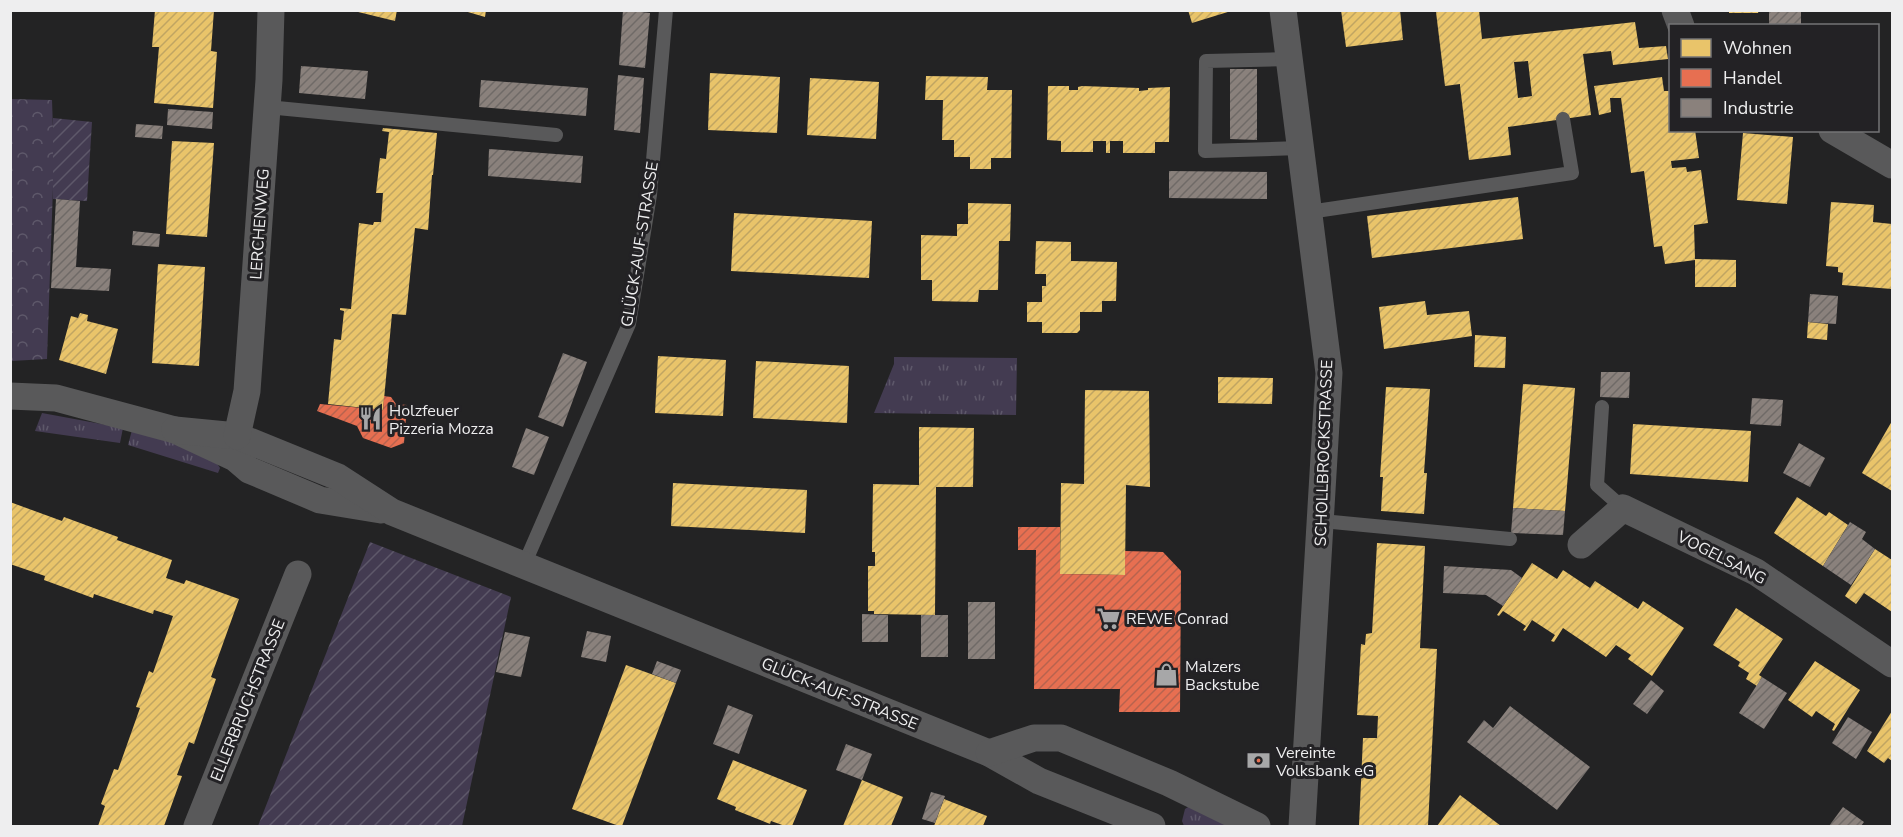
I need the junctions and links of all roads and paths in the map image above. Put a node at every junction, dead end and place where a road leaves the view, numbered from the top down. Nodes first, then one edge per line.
1 (271, 10) edge
2 (666, 10) edge
3 (1283, 10) edge
4 (1289, 59) junction
5 (267, 107) junction
6 (1563, 119) dead end
7 (1835, 132) edge
8 (556, 135) dead end
9 (1300, 148) junction
10 (1893, 165) edge
11 (1309, 213) junction
12 (10, 396) edge
13 (1602, 407) dead end
14 (175, 430) junction
15 (237, 436) junction
16 (1623, 508) junction
17 (392, 512) junction
18 (1322, 521) junction
19 (1510, 539) dead end
20 (1581, 545) dead end
21 (524, 565) junction
22 (298, 574) dead end
23 (1893, 664) edge
24 (989, 753) junction
25 (196, 826) edge
26 (1152, 826) edge
27 (1257, 826) edge
28 (1302, 826) edge

1 - 5 street, LERCHENWEG
2 - 21 lane, GLÜCK-AUF-STRASSE
3 - 4 street, SCHOLLBROCKSTRASSE
4 - 9 street, SCHOLLBROCKSTRASSE
4 - 9 lane
5 - 8 lane
5 - 15 street, LERCHENWEG
6 - 11 lane
7 - 10 street
9 - 11 street, SCHOLLBROCKSTRASSE
11 - 18 street, SCHOLLBROCKSTRASSE
12 - 14 street, GLÜCK-AUF-STRASSE
13 - 16 lane
14 - 15 street, GLÜCK-AUF-STRASSE
14 - 17 street, GLÜCK-AUF-STRASSE
15 - 17 street, GLÜCK-AUF-STRASSE
16 - 20 street
16 - 23 street, VOGELSANG
17 - 21 street, GLÜCK-AUF-STRASSE
18 - 19 lane
18 - 28 street, SCHOLLBROCKSTRASSE
21 - 24 street, GLÜCK-AUF-STRASSE
22 - 25 street, ELLERBRUCHSTRASSE
24 - 26 street, GLÜCK-AUF-STRASSE
24 - 27 street

